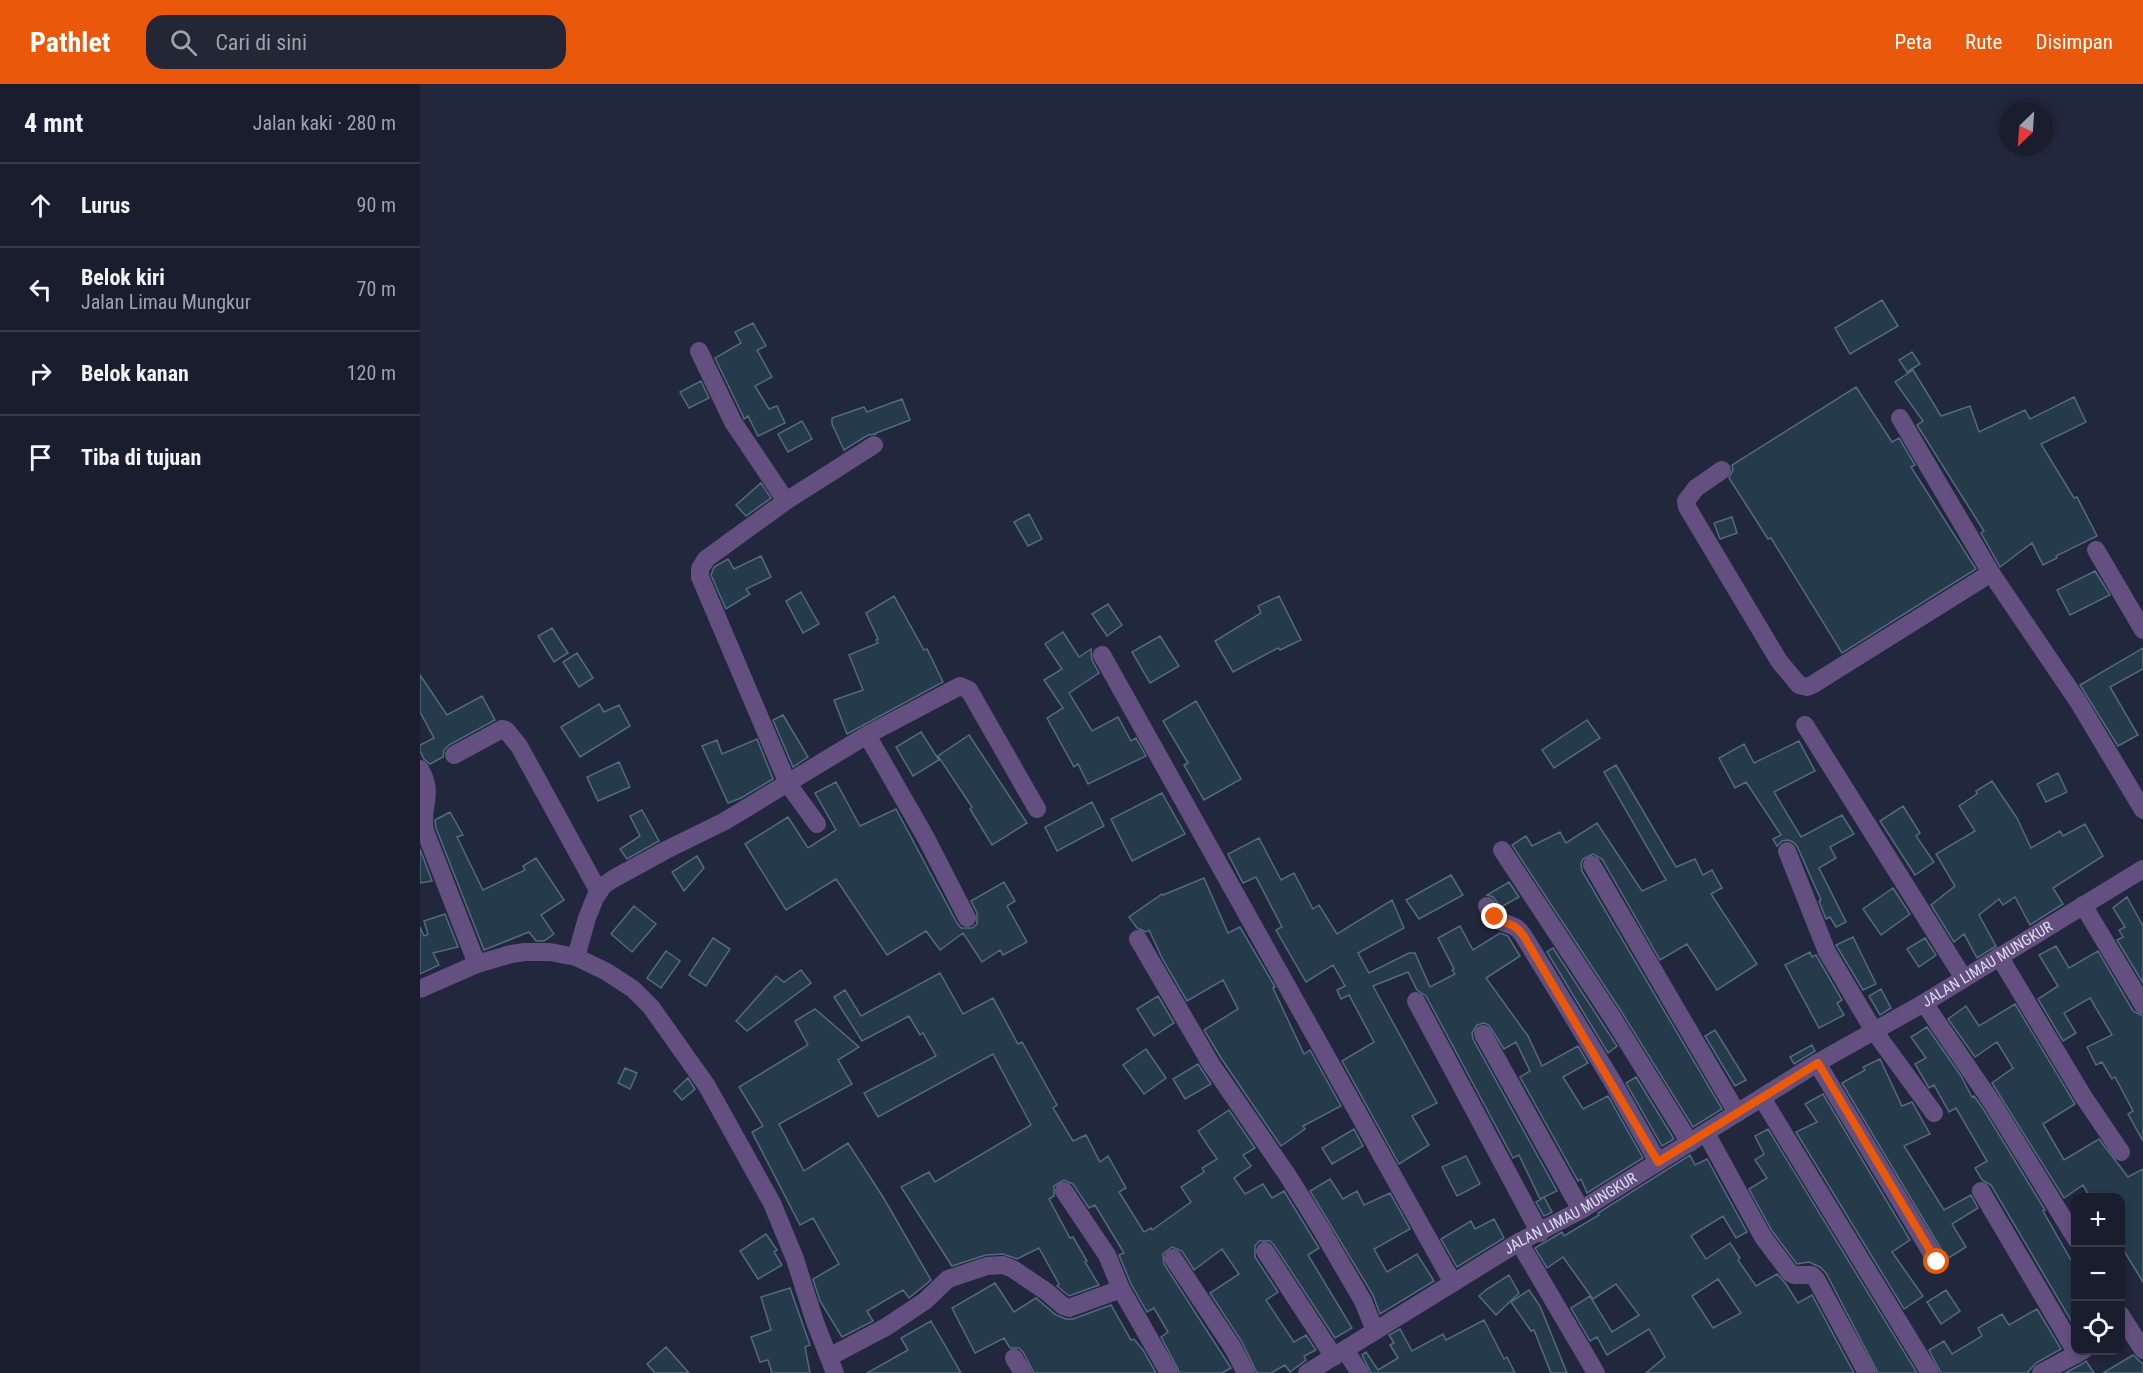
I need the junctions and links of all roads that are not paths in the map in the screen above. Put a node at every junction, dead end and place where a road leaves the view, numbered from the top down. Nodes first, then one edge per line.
1 (699, 351) dead end
2 (1900, 418) dead end
3 (874, 445) dead end
4 (1722, 470) dead end
5 (786, 501) junction
6 (2096, 550) dead end
7 (1992, 573) junction
8 (2143, 630) edge
9 (1102, 655) dead end
10 (1805, 725) dead end
11 (867, 735) junction
12 (454, 755) dead end
13 (420, 769) edge
14 (788, 784) junction
15 (1037, 809) dead end
16 (2143, 810) edge
17 (817, 824) dead end
18 (1502, 850) dead end
19 (1787, 851) dead end
20 (1592, 865) dead end
21 (2143, 869) edge
22 (598, 892) junction
23 (2084, 905) junction
24 (1487, 906) dead end
25 (967, 918) dead end
26 (1138, 939) dead end
27 (1999, 956) junction
28 (576, 957) junction
29 (477, 964) junction
30 (1963, 977) junction
31 (420, 989) edge
32 (1416, 1001) dead end
33 (1924, 1003) junction
34 (2143, 1005) edge
35 (1874, 1031) junction
36 (1483, 1034) dead end
37 (1818, 1063) junction
38 (1762, 1098) junction
39 (1737, 1113) junction
40 (1934, 1113) dead end
41 (1706, 1133) junction
42 (1689, 1143) junction
43 (2121, 1152) dead end
44 (1658, 1162) junction
45 (1064, 1191) dead end
46 (1981, 1191) dead end
47 (1581, 1210) junction
48 (2071, 1231) edge
49 (1540, 1233) junction
50 (1519, 1242) junction
51 (1265, 1251) dead end
52 (1173, 1258) dead end
53 (1937, 1262) dead end
54 (1453, 1283) junction
55 (1121, 1289) junction
56 (2128, 1323) edge
57 (1375, 1331) junction
58 (2071, 1336) edge
59 (2143, 1350) edge
60 (1339, 1353) junction
61 (2075, 1355) edge
62 (832, 1365) edge
63 (1169, 1373) edge
64 (1246, 1373) edge
65 (1307, 1373) edge
66 (1360, 1373) edge
67 (1596, 1373) edge
68 (1868, 1373) edge
69 (1930, 1373) edge
70 (2041, 1373) edge

1 - 5 street
2 - 7 street
3 - 5 street
4 - 7 street
5 - 14 street
6 - 8 street
7 - 16 street
9 - 54 street
10 - 30 street
11 - 14 street
11 - 15 street
11 - 25 street
12 - 22 street
13 - 29 street
14 - 17 street
14 - 22 street
18 - 42 street
19 - 35 street
20 - 39 street
21 - 23 street, JALAN LIMAU MUNGKUR
22 - 28 street
23 - 27 street, JALAN LIMAU MUNGKUR
23 - 34 street
24 - 44 street
26 - 57 street
27 - 30 street, JALAN LIMAU MUNGKUR
27 - 43 street
28 - 29 street
28 - 62 street
29 - 31 street
30 - 33 street, JALAN LIMAU MUNGKUR
32 - 49 street
33 - 35 street, JALAN LIMAU MUNGKUR
33 - 48 street
35 - 37 street, JALAN LIMAU MUNGKUR
35 - 40 street
36 - 47 street
37 - 38 street, JALAN LIMAU MUNGKUR
37 - 53 street
38 - 39 street, JALAN LIMAU MUNGKUR
38 - 69 street
39 - 41 street, JALAN LIMAU MUNGKUR
41 - 42 street, JALAN LIMAU MUNGKUR
41 - 68 street
42 - 44 street, JALAN LIMAU MUNGKUR
44 - 47 street, JALAN LIMAU MUNGKUR
45 - 55 street
46 - 58 street
47 - 49 street, JALAN LIMAU MUNGKUR
49 - 50 street, JALAN LIMAU MUNGKUR
50 - 54 street, JALAN LIMAU MUNGKUR
50 - 67 street
51 - 60 street
52 - 64 street
54 - 57 street, JALAN LIMAU MUNGKUR
55 - 62 street
55 - 63 street
56 - 59 street
57 - 60 street, JALAN LIMAU MUNGKUR
60 - 65 street, JALAN LIMAU MUNGKUR
60 - 66 street
61 - 70 street

